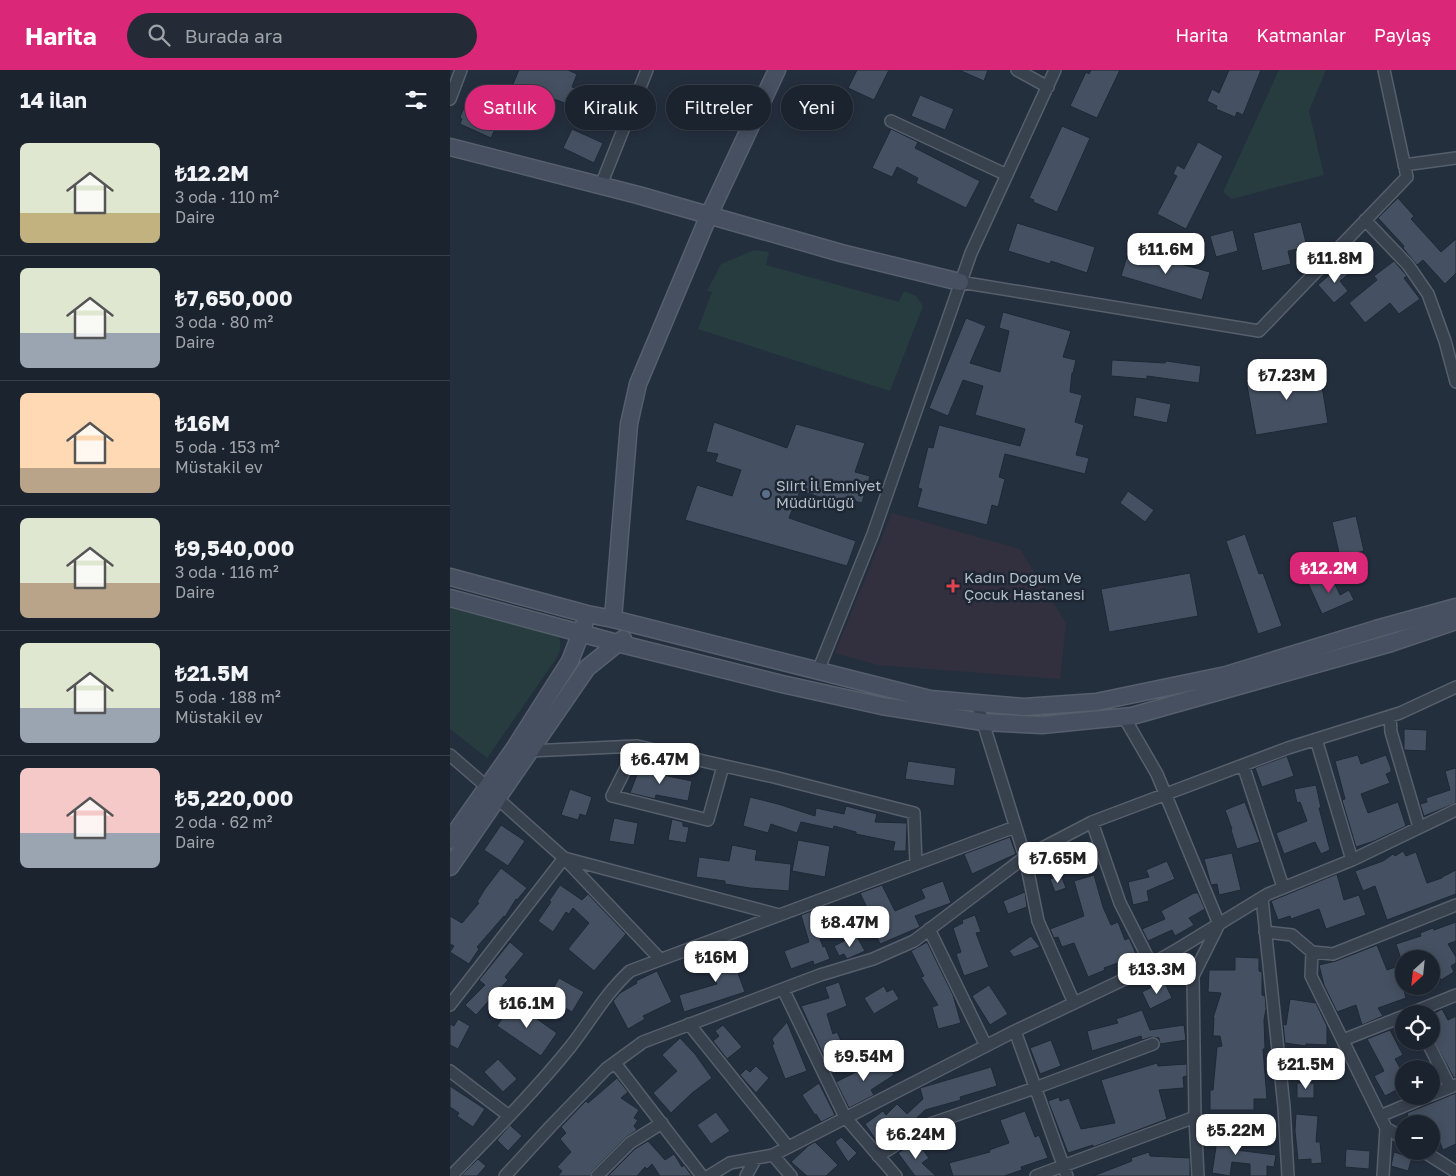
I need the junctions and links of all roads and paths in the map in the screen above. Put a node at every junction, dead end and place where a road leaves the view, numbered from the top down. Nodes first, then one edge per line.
1 (461, 70) edge
2 (647, 70) edge
3 (777, 70) edge
4 (1017, 70) edge
5 (1055, 70) edge
6 (1384, 70) edge
7 (1048, 86) junction
8 (450, 99) edge
9 (891, 121) dead end
10 (450, 147) edge
11 (1456, 158) edge
12 (1404, 165) junction
13 (1007, 175) junction
14 (601, 185) junction
15 (709, 215) junction
16 (1365, 220) junction
17 (960, 282) junction
18 (1456, 382) edge
19 (450, 577) edge
20 (450, 598) edge
21 (1456, 607) edge
22 (588, 614) junction
23 (613, 619) junction
24 (1456, 621) edge
25 (638, 626) junction
26 (581, 634) junction
27 (617, 643) junction
28 (818, 671) junction
29 (1456, 688) edge
30 (977, 703) junction
31 (1390, 716) junction
32 (1124, 717) junction
33 (983, 722) junction
34 (1316, 740) junction
35 (637, 746) junction
36 (529, 751) junction
37 (450, 754) edge
38 (1243, 765) junction
39 (724, 766) junction
40 (492, 792) junction
41 (1165, 794) junction
42 (1456, 810) edge
43 (1092, 822) junction
44 (1015, 827) junction
45 (1418, 827) junction
46 (450, 840) edge
47 (1025, 857) junction
48 (564, 858) junction
49 (1352, 860) junction
50 (916, 864) junction
51 (450, 867) edge
52 (1283, 887) junction
53 (1262, 898) junction
54 (1456, 905) edge
55 (779, 915) junction
56 (1219, 924) junction
57 (929, 929) junction
58 (1265, 932) junction
59 (1312, 952) junction
60 (660, 959) junction
61 (1151, 964) junction
62 (783, 989) junction
63 (1456, 995) edge
64 (1074, 1003) junction
65 (450, 1005) edge
66 (1432, 1005) edge
67 (1395, 1020) edge
68 (689, 1024) junction
69 (1015, 1031) junction
70 (1343, 1040) junction
71 (1153, 1044) dead end
72 (986, 1046) junction
73 (1432, 1050) edge
74 (615, 1063) junction
75 (450, 1071) edge
76 (1453, 1086) edge
77 (1035, 1088) junction
78 (1440, 1092) edge
79 (1408, 1105) edge
80 (509, 1116) junction
81 (1380, 1116) junction
82 (845, 1117) junction
83 (1195, 1117) junction
84 (662, 1122) junction
85 (1386, 1128) junction
86 (1395, 1134) edge
87 (788, 1147) junction
88 (773, 1155) junction
89 (878, 1156) junction
90 (756, 1158) junction
91 (1437, 1160) edge
92 (453, 1168) edge
93 (1066, 1171) edge
94 (1456, 1172) edge
95 (505, 1176) edge
96 (597, 1176) edge
97 (702, 1176) edge
98 (708, 1176) edge
99 (746, 1176) edge
100 (791, 1176) edge
101 (896, 1176) edge
102 (1036, 1176) edge
103 (1198, 1176) edge
104 (1288, 1176) edge
105 (1382, 1176) edge

1 - 8 street
2 - 14 street
3 - 15 main road
4 - 7 street
5 - 7 street
6 - 12 street
7 - 13 street
9 - 13 street
10 - 14 main road
11 - 12 street
12 - 16 street
13 - 17 street
14 - 15 main road
15 - 17 main road
15 - 23 main road
16 - 17 street
16 - 18 street
17 - 28 street
19 - 22 main road
20 - 26 main road
21 - 30 main road
22 - 23 main road
22 - 26 main road
23 - 25 main road
24 - 32 main road
25 - 27 main road
25 - 28 main road
26 - 27 main road
26 - 40 main road
27 - 33 main road
27 - 36 main road
28 - 30 main road
29 - 31 street
30 - 33 street
31 - 34 street
31 - 45 street
32 - 33 main road
32 - 41 street
33 - 44 street
34 - 38 street
34 - 49 street
35 - 36 street
35 - 39 street
35 - 39 street
36 - 40 main road
37 - 40 street
38 - 41 street
38 - 52 street
39 - 50 street
40 - 46 main road
40 - 48 street
40 - 51 main road
41 - 43 street
41 - 56 street
42 - 45 street
43 - 47 street
43 - 61 street
44 - 47 street
44 - 50 street
45 - 49 street
47 - 57 street
47 - 64 street
48 - 55 street
48 - 60 street
48 - 65 street
49 - 52 street
50 - 55 street
52 - 53 street
53 - 56 street
53 - 58 street
54 - 59 street
55 - 60 street
56 - 61 street
56 - 83 street
57 - 62 street
57 - 72 street
58 - 59 street
58 - 104 street
59 - 70 street
60 - 80 street
61 - 64 street
62 - 68 street
62 - 82 street
63 - 66 street
64 - 69 street
67 - 70 street
68 - 74 street
68 - 87 street
69 - 72 street
69 - 77 street
70 - 81 street
71 - 77 street
72 - 82 street
73 - 76 street
74 - 84 street
74 - 95 street
75 - 80 street
76 - 78 street
77 - 89 street
77 - 93 street
79 - 81 street
80 - 92 street
81 - 85 street
82 - 87 street
82 - 89 street
83 - 93 street
83 - 103 street
84 - 96 street
84 - 97 street
85 - 86 street
85 - 105 street
87 - 88 street
88 - 90 street
88 - 100 street
89 - 101 street
90 - 98 street
90 - 99 street
91 - 94 street
93 - 102 street

